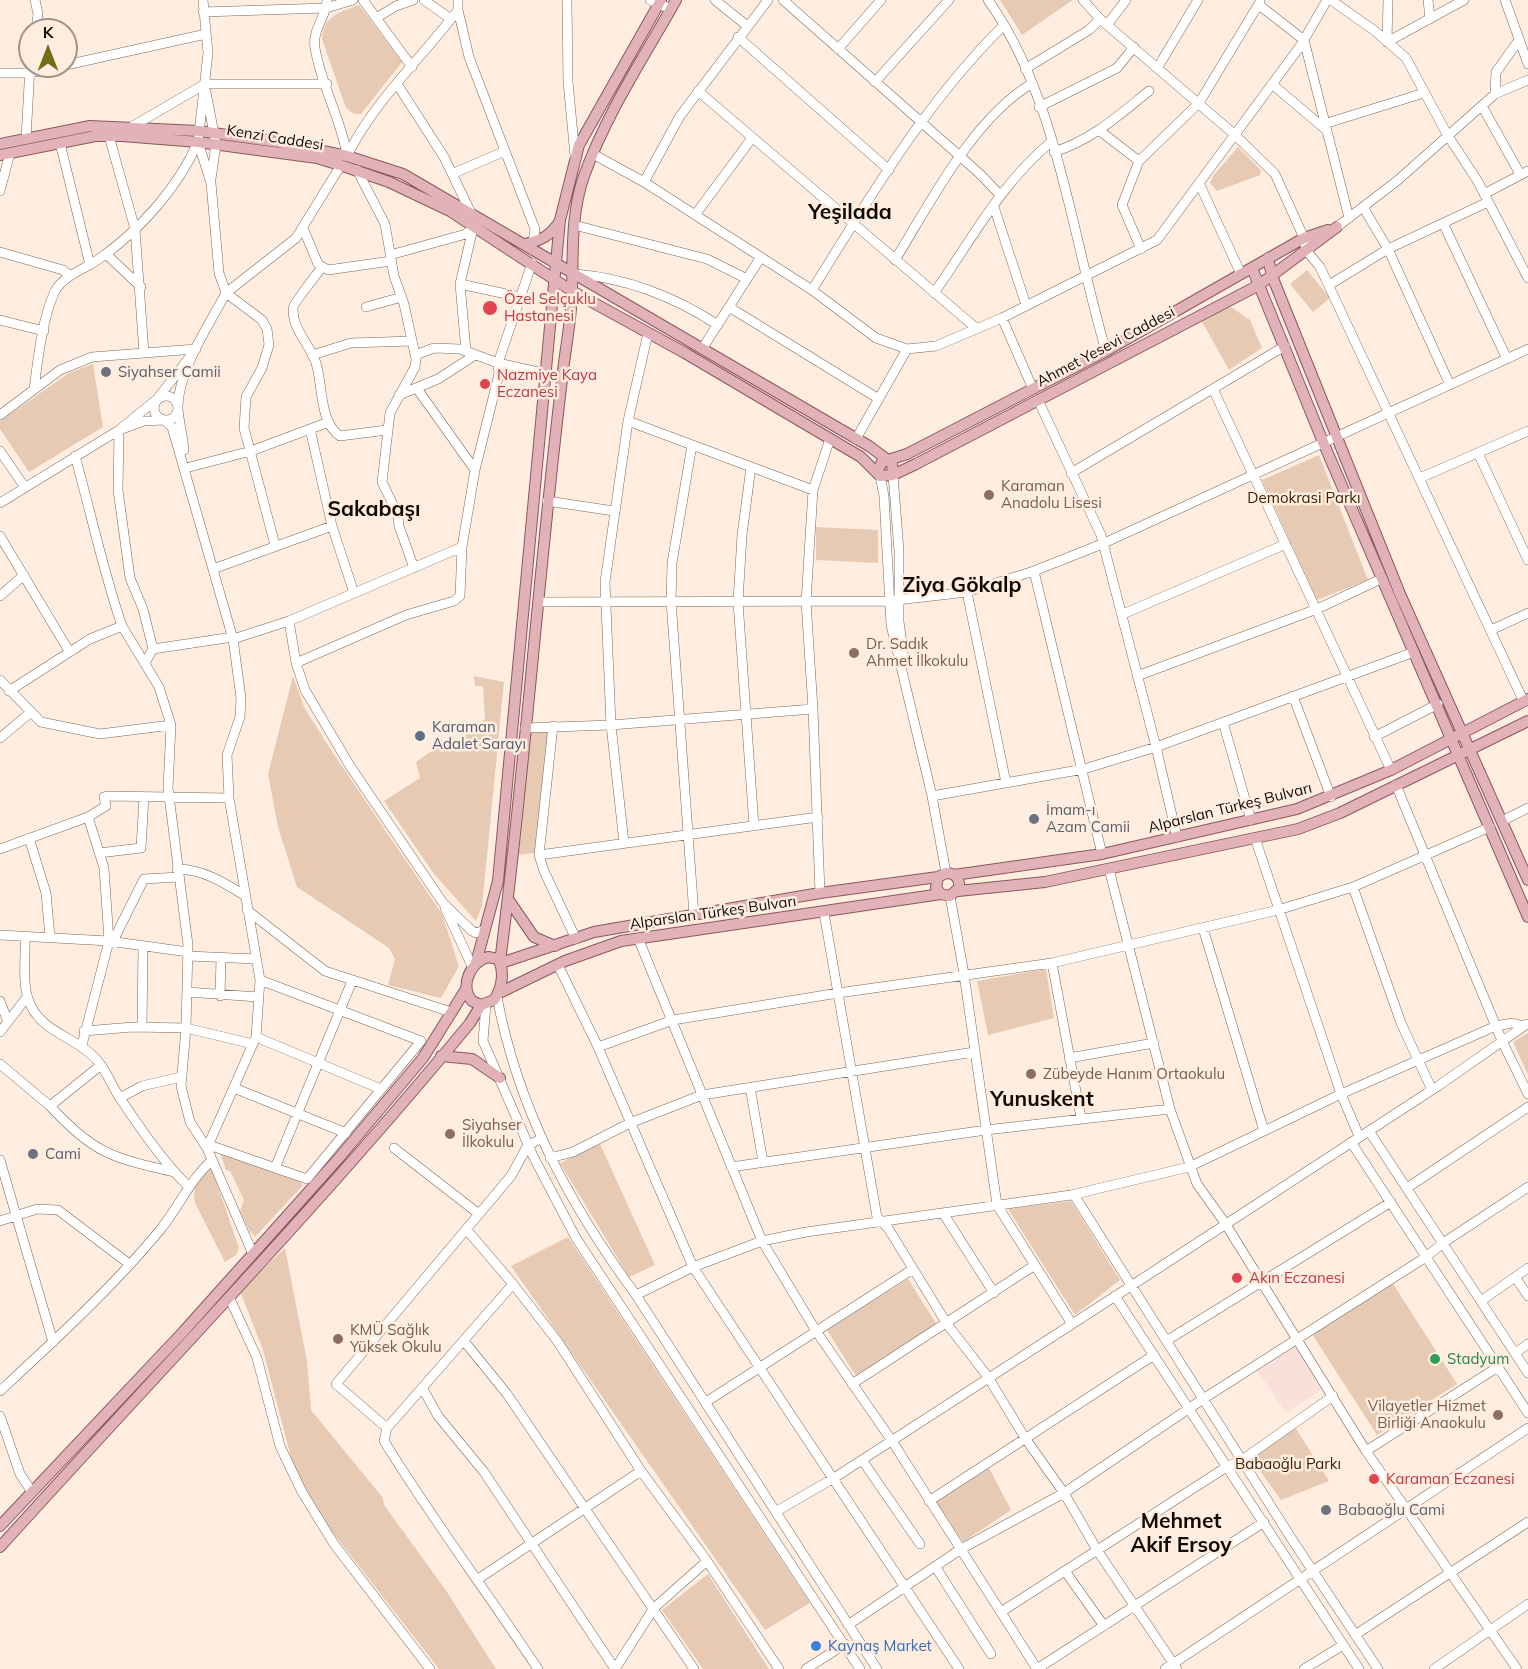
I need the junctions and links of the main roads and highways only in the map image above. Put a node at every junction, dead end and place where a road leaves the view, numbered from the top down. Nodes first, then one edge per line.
1 (656, 1) edge
2 (673, 5) edge
3 (199, 136) junction
4 (0, 144) edge
5 (5, 154) edge
6 (344, 161) junction
7 (560, 220) junction
8 (529, 243) junction
9 (1268, 258) junction
10 (557, 264) junction
11 (1252, 268) junction
12 (572, 273) junction
13 (1272, 276) junction
14 (555, 278) junction
15 (1259, 285) junction
16 (572, 291) junction
17 (887, 460) junction
18 (893, 475) junction
19 (880, 476) junction
20 (1526, 700) edge
21 (1528, 721) edge
22 (1462, 732) junction
23 (1451, 737) junction
24 (1470, 748) junction
25 (1458, 754) junction
26 (946, 875) junction
27 (1528, 880) edge
28 (950, 894) junction
29 (508, 899) junction
30 (1528, 917) edge
31 (555, 946) junction
32 (500, 962) junction
33 (474, 964) junction
34 (466, 989) junction
35 (498, 995) junction
36 (484, 1005) junction
37 (441, 1056) junction
38 (500, 1078) road end
39 (0, 1526) edge
40 (0, 1547) edge

1 - 7 main road
2 - 12 main road
3 - 4 main road, Kenzi Caddesi
3 - 5 main road, Kenzi Caddesi
3 - 6 main road, Kenzi Caddesi
6 - 8 main road, Kenzi Caddesi
6 - 14 main road, Kenzi Caddesi
7 - 8 main road
7 - 10 main road
8 - 10 main road, Kenzi Caddesi
9 - 11 main road, Ahmet Yesevi Caddesi
9 - 13 main road
9 - 13 main road, Ahmet Yesevi Caddesi
10 - 12 main road
10 - 14 main road
11 - 15 main road
11 - 17 main road, Ahmet Yesevi Caddesi
12 - 16 main road
12 - 17 main road
13 - 15 main road, Ahmet Yesevi Caddesi
13 - 22 main road
14 - 16 main road
14 - 33 main road
15 - 18 main road, Ahmet Yesevi Caddesi
15 - 23 main road
16 - 19 main road
16 - 29 main road
17 - 18 main road
17 - 19 main road
18 - 19 main road, Ahmet Yesevi Caddesi
20 - 22 main road, Alparslan Türkeş Bulvarı
21 - 24 main road, Alparslan Türkeş Bulvarı
22 - 23 main road, Alparslan Türkeş Bulvarı
22 - 24 main road
23 - 25 main road
23 - 26 main road, Alparslan Türkeş Bulvarı
24 - 25 main road, Alparslan Türkeş Bulvarı
24 - 27 main road
25 - 28 main road, Alparslan Türkeş Bulvarı
25 - 30 main road
26 - 28 main road
26 - 28 main road
26 - 31 main road, Alparslan Türkeş Bulvarı
28 - 35 main road, Alparslan Türkeş Bulvarı
29 - 31 main road
29 - 32 main road
31 - 32 main road, Alparslan Türkeş Bulvarı
32 - 33 main road
32 - 35 main road
33 - 34 main road
34 - 36 main road
34 - 39 main road
35 - 36 main road
36 - 37 main road
37 - 38 main road
37 - 40 main road

